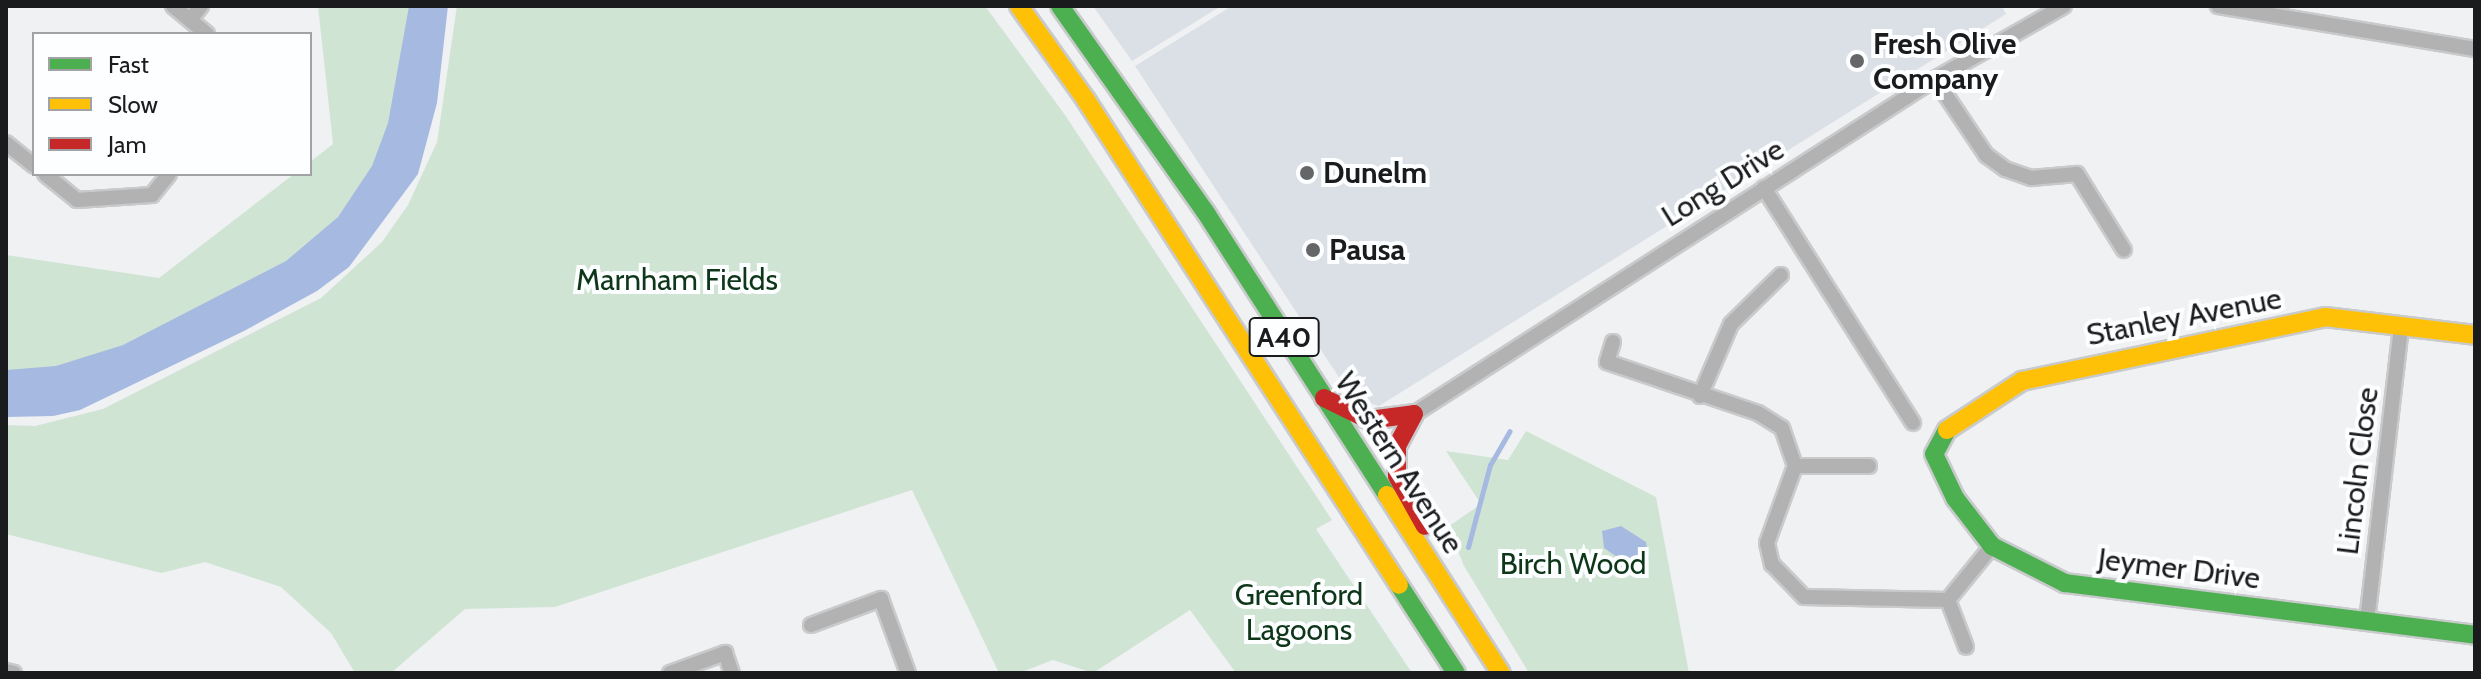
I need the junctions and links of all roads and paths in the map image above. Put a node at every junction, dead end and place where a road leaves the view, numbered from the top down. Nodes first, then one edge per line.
1 (173, 6) edge
2 (201, 6) edge
3 (1019, 6) edge
4 (1060, 6) edge
5 (2064, 6) edge
6 (2218, 6) edge
7 (190, 20) junction
8 (205, 32) edge
9 (2475, 49) edge
10 (1935, 79) junction
11 (6, 143) edge
12 (32, 164) edge
13 (47, 176) edge
14 (167, 176) edge
15 (1764, 188) junction
16 (2124, 250) dead end
17 (1781, 275) dead end
18 (2401, 326) junction
19 (2475, 335) edge
20 (1613, 342) dead end
21 (1700, 396) junction
22 (1324, 398) junction
23 (1414, 414) junction
24 (1913, 423) dead end
25 (1934, 454) joint
26 (1795, 466) junction
27 (1869, 466) dead end
28 (1992, 546) junction
29 (1948, 600) junction
30 (2367, 621) junction
31 (811, 625) dead end
32 (2475, 635) edge
33 (1966, 647) dead end
34 (6, 671) edge
35 (14, 673) edge
36 (670, 673) edge
37 (732, 673) edge
38 (908, 673) edge
39 (1456, 673) edge
40 (1501, 673) edge
41 (1507, 673) edge

1 - 7 street
2 - 7 street
3 - 39 main road, A40
4 - 22 main road, Western Avenue / A40
5 - 10 street, Long Drive
6 - 9 street
7 - 8 street
10 - 15 street, Long Drive
10 - 16 street
11 - 12 street
13 - 14 street
15 - 23 street, Long Drive
15 - 24 street
17 - 21 street
18 - 19 main road, Stanley Avenue
18 - 25 main road, Stanley Avenue
18 - 30 street, Lincoln Close
20 - 21 street
21 - 26 street
22 - 23 main road
22 - 40 main road, Western Avenue / A40
23 - 41 main road
25 - 28 main road, Jeymer Drive
26 - 27 street
26 - 29 street
28 - 29 street
28 - 30 main road, Jeymer Drive
29 - 33 street
30 - 32 main road, Jeymer Drive
31 - 38 street
34 - 35 street
36 - 37 street

